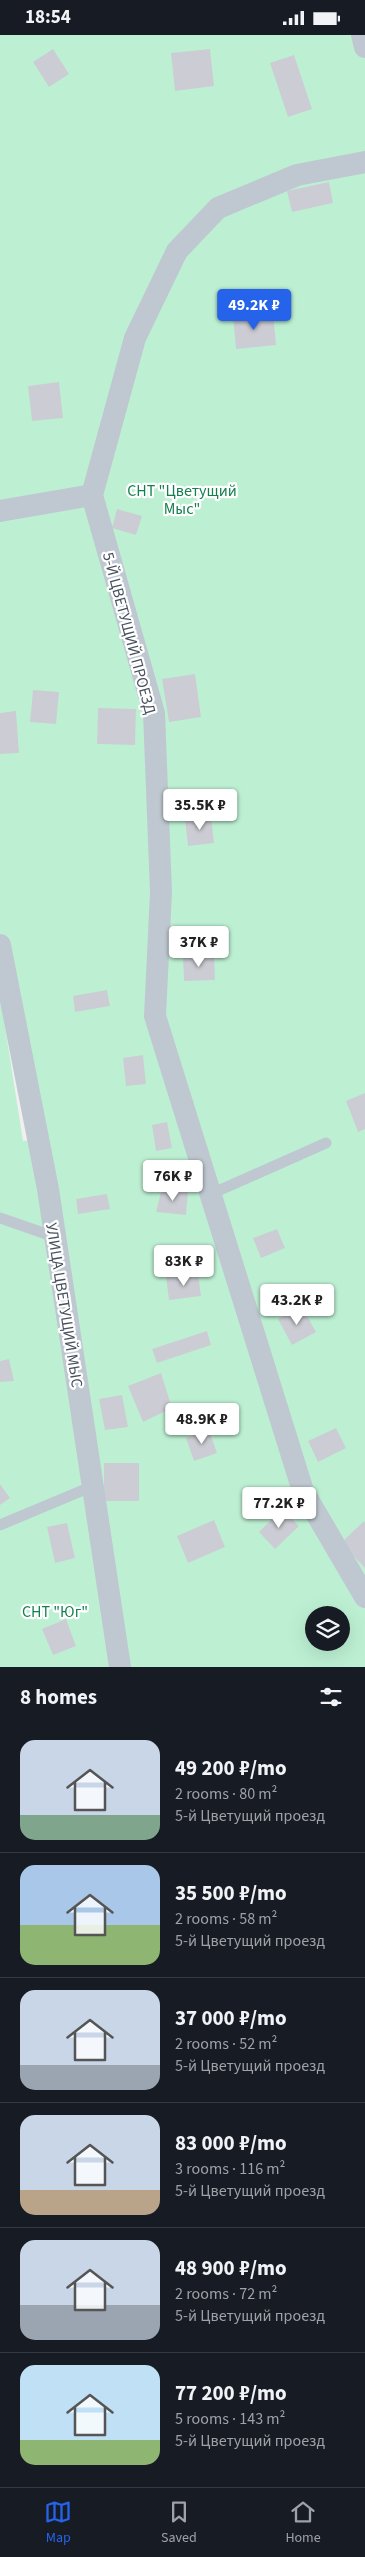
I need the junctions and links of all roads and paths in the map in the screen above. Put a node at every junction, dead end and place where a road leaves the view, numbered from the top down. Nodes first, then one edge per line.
1 (362, 35) edge
2 (365, 47) edge
3 (365, 162) edge
4 (92, 495) junction
5 (0, 511) edge
6 (0, 945) edge
7 (326, 1143) dead end
8 (211, 1194) junction
9 (0, 1218) edge
10 (55, 1237) junction
11 (93, 1487) junction
12 (0, 1525) edge
13 (365, 1597) edge
14 (120, 1667) edge

1 - 2 street
3 - 4 street
4 - 5 street
4 - 8 street, 5-Й ЦВЕТУЩИЙ ПРОЕЗД
6 - 10 street, УЛИЦА ЦВЕТУЩИЙ МЫС
7 - 8 lane
8 - 13 street, 5-Й ЦВЕТУЩИЙ ПРОЕЗД
9 - 10 lane
10 - 11 street, УЛИЦА ЦВЕТУЩИЙ МЫС
11 - 12 lane
11 - 14 street, УЛИЦА ЦВЕТУЩИЙ МЫС

